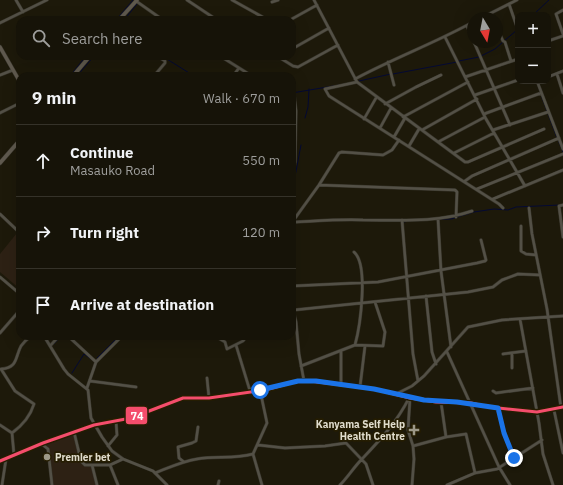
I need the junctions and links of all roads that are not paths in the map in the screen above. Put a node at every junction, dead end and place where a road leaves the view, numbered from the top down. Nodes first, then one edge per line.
1 (16, 0) edge
2 (47, 0) edge
3 (136, 0) edge
4 (187, 0) edge
5 (232, 0) edge
6 (278, 0) edge
7 (314, 0) edge
8 (517, 0) edge
9 (272, 2) dead end
10 (509, 4) junction
11 (316, 5) junction
12 (563, 10) edge
13 (23, 12) junction
14 (493, 12) edge
15 (123, 16) edge
16 (158, 16) edge
17 (211, 16) edge
18 (261, 16) edge
19 (296, 17) edge
20 (515, 21) edge
21 (0, 23) edge
22 (467, 26) edge
23 (329, 28) junction
24 (563, 35) edge
25 (446, 37) junction
26 (551, 40) edge
27 (503, 41) edge
28 (338, 45) junction
29 (296, 47) edge
30 (476, 48) edge
31 (1, 49) edge
32 (87, 60) edge
33 (163, 60) edge
34 (226, 60) edge
35 (285, 60) edge
36 (515, 60) edge
37 (511, 61) junction
38 (388, 62) junction
39 (239, 68) junction
40 (13, 70) junction
41 (486, 70) junction
42 (563, 71) edge
43 (76, 72) edge
44 (157, 72) edge
45 (236, 72) edge
46 (246, 72) edge
47 (557, 74) junction
48 (0, 75) edge
49 (16, 75) edge
50 (441, 75) dead end
51 (551, 76) edge
52 (465, 77) junction
53 (355, 79) junction
54 (515, 81) edge
55 (357, 82) junction
56 (468, 82) junction
57 (538, 84) edge
58 (394, 85) dead end
59 (494, 88) junction
60 (563, 93) edge
61 (541, 94) junction
62 (475, 95) junction
63 (376, 98) junction
64 (477, 99) junction
65 (385, 104) junction
66 (16, 105) edge
67 (502, 106) junction
68 (391, 108) junction
69 (548, 112) junction
70 (0, 113) edge
71 (484, 114) junction
72 (486, 117) junction
73 (404, 118) junction
74 (364, 119) junction
75 (510, 125) junction
76 (380, 128) junction
77 (544, 129) dead end
78 (421, 130) junction
79 (494, 132) junction
80 (394, 137) junction
81 (559, 138) junction
82 (399, 140) junction
83 (438, 142) junction
84 (16, 145) edge
85 (409, 146) junction
86 (502, 147) junction
87 (563, 149) edge
88 (454, 153) junction
89 (563, 154) edge
90 (511, 160) junction
91 (0, 164) edge
92 (563, 170) edge
93 (517, 173) junction
94 (465, 181) junction
95 (319, 185) junction
96 (525, 186) junction
97 (477, 189) junction
98 (492, 199) junction
99 (563, 205) edge
100 (503, 208) dead end
101 (529, 208) dead end
102 (472, 211) dead end
103 (0, 214) edge
104 (3, 217) junction
105 (296, 217) edge
106 (456, 217) junction
107 (438, 219) junction
108 (0, 220) edge
109 (402, 220) junction
110 (296, 222) edge
111 (521, 226) dead end
112 (16, 229) edge
113 (563, 237) edge
114 (481, 240) dead end
115 (354, 252) dead end
116 (536, 254) junction
117 (441, 271) junction
118 (540, 275) junction
119 (407, 276) junction
120 (0, 277) edge
121 (362, 282) junction
122 (296, 286) edge
123 (16, 291) edge
124 (444, 294) junction
125 (426, 296) junction
126 (408, 298) junction
127 (375, 302) junction
128 (362, 303) junction
129 (296, 310) edge
130 (16, 315) edge
131 (563, 316) edge
132 (548, 317) junction
133 (520, 319) junction
134 (296, 326) edge
135 (0, 333) edge
136 (26, 340) edge
137 (46, 340) edge
138 (55, 340) edge
139 (72, 340) edge
140 (118, 340) edge
141 (223, 340) edge
142 (244, 340) edge
143 (236, 345) junction
144 (355, 345) junction
145 (50, 346) junction
146 (365, 346) junction
147 (451, 347) junction
148 (341, 351) junction
149 (526, 351) junction
150 (447, 352) junction
151 (512, 353) junction
152 (503, 354) dead end
153 (96, 362) junction
154 (436, 364) junction
155 (301, 366) junction
156 (512, 368) dead end
157 (207, 378) dead end
158 (90, 381) junction
159 (304, 381) junction
160 (418, 381) junction
161 (341, 384) junction
162 (136, 387) dead end
163 (360, 387) junction
164 (87, 388) junction
165 (533, 388) junction
166 (260, 390) junction
167 (250, 391) junction
168 (493, 391) dead end
169 (396, 394) junction
170 (209, 398) junction
171 (410, 398) junction
172 (441, 402) junction
173 (471, 404) junction
174 (498, 408) junction
175 (562, 408) edge
176 (554, 410) junction
177 (537, 412) junction
178 (116, 421) junction
179 (0, 425) edge
180 (94, 425) junction
181 (198, 427) dead end
182 (74, 432) junction
183 (12, 433) junction
184 (446, 437) junction
185 (542, 440) junction
186 (38, 445) junction
187 (258, 445) junction
188 (108, 446) junction
189 (413, 446) junction
190 (563, 453) edge
191 (253, 454) junction
192 (14, 455) junction
193 (514, 458) junction
194 (6, 459) junction
195 (123, 459) junction
196 (361, 459) junction
197 (0, 461) edge
198 (184, 462) junction
199 (92, 464) junction
200 (110, 465) junction
201 (499, 467) junction
202 (155, 473) junction
203 (475, 473) junction
204 (218, 481) dead end
205 (2, 485) edge
206 (52, 485) edge
207 (97, 485) edge
208 (118, 485) edge
209 (167, 485) edge
210 (218, 485) edge
211 (262, 485) edge
212 (340, 485) edge
213 (373, 485) edge
214 (412, 485) edge
215 (447, 485) edge
216 (510, 485) edge
217 (553, 485) edge

1 - 13 street
2 - 13 street
3 - 15 main road
3 - 16 street
4 - 17 street
5 - 18 street
6 - 9 street
7 - 11 street
8 - 10 street
10 - 14 street
10 - 20 street
11 - 19 street
11 - 23 street
12 - 24 street
13 - 21 street
22 - 25 street
23 - 28 street
23 - 29 street
24 - 26 street
25 - 38 street
25 - 52 street
27 - 37 street
28 - 35 street
28 - 53 street
30 - 41 street
31 - 40 main road
32 - 43 main road
33 - 44 street
34 - 39 street
36 - 37 street
37 - 41 street
38 - 53 street
38 - 58 street
39 - 45 street
39 - 46 street
40 - 48 street
40 - 49 main road
41 - 52 street
41 - 59 street
42 - 47 street
47 - 51 street
47 - 60 street
50 - 65 street
52 - 56 street
53 - 55 street
54 - 59 street
55 - 63 street
55 - 74 street
56 - 62 street
56 - 73 street
57 - 61 street
59 - 62 street
59 - 67 street
61 - 67 street
61 - 69 street
62 - 64 street
63 - 65 street
63 - 74 street
64 - 71 street
64 - 78 street
65 - 68 street
66 - 70 street
67 - 71 street
67 - 75 street
68 - 73 street
68 - 76 street
69 - 75 street
69 - 81 street
71 - 72 street
72 - 79 street
72 - 83 street
73 - 78 street
73 - 80 street
74 - 76 street
75 - 79 street
76 - 80 street
77 - 86 street
78 - 83 street
78 - 85 street
79 - 86 street
79 - 88 street
80 - 82 street
81 - 87 street
81 - 90 street
82 - 85 street
82 - 95 street
83 - 88 street
84 - 91 main road
85 - 94 street
86 - 88 street
86 - 90 street
89 - 93 street
90 - 93 street
90 - 94 street
92 - 96 street
93 - 96 street
93 - 97 street
94 - 97 street
95 - 105 street
95 - 106 street
96 - 98 street
97 - 98 street
98 - 100 street
99 - 113 street
101 - 116 street
102 - 106 street
103 - 104 street
104 - 108 street
104 - 112 street
106 - 107 street
107 - 109 street
107 - 117 street
109 - 110 street
109 - 119 street
111 - 116 street
114 - 117 street
115 - 121 street
116 - 118 street
117 - 119 street
117 - 124 street
118 - 124 street
118 - 132 street
119 - 121 street
119 - 126 street
120 - 123 street
121 - 122 street
121 - 128 street
124 - 125 street
124 - 147 street
125 - 126 street
125 - 154 street
126 - 127 street
126 - 160 street
127 - 128 street
127 - 146 street
128 - 129 street
128 - 144 street
130 - 135 street
131 - 132 street
132 - 133 street
132 - 175 street
133 - 147 street
133 - 149 street
134 - 155 street
136 - 183 street
137 - 145 street
138 - 145 street
139 - 153 street
140 - 153 street
141 - 143 street
142 - 143 street
143 - 167 street
144 - 146 street
144 - 148 street
145 - 164 street
146 - 163 street
147 - 150 street
148 - 155 street
148 - 161 street
149 - 151 street
149 - 165 street
150 - 154 street
150 - 173 street
151 - 152 street
151 - 156 street
153 - 158 street
154 - 160 street
155 - 159 street
157 - 170 street
158 - 162 street
158 - 164 street
159 - 161 street
159 - 166 street
160 - 169 street
161 - 163 street
163 - 169 street
164 - 180 street
165 - 168 street
165 - 177 street
166 - 167 street
166 - 187 street
167 - 170 street
169 - 171 street
170 - 178 street
171 - 172 street
171 - 189 street
171 - 196 street
172 - 173 street
172 - 184 street
173 - 174 street
173 - 201 street
174 - 177 street
174 - 193 street
175 - 176 street
176 - 177 street
176 - 190 street
177 - 185 street
178 - 180 street
178 - 188 street
179 - 183 street
180 - 182 street
180 - 188 street
181 - 198 street
182 - 186 street
182 - 199 street
183 - 192 street
184 - 189 street
184 - 203 street
185 - 193 street
185 - 217 street
186 - 192 street
186 - 206 street
187 - 191 street
187 - 196 street
188 - 195 street
189 - 214 street
191 - 198 street
191 - 211 street
192 - 194 street
193 - 201 street
194 - 197 street
194 - 205 street
195 - 200 street
195 - 202 street
196 - 212 street
196 - 213 street
198 - 202 street
199 - 200 street
199 - 207 street
200 - 208 street
201 - 203 street
201 - 216 street
202 - 209 street
203 - 215 street
204 - 210 street

